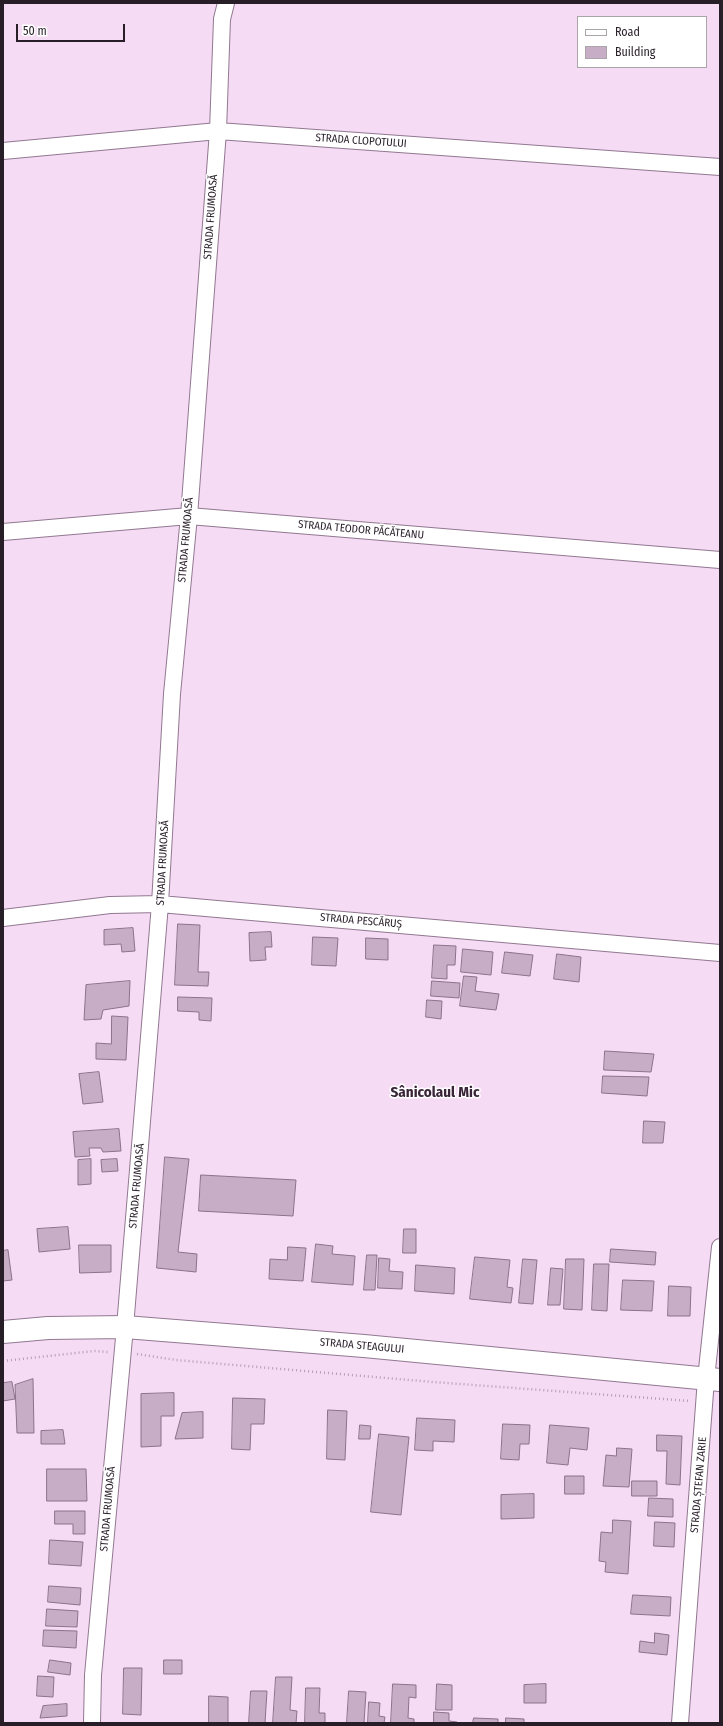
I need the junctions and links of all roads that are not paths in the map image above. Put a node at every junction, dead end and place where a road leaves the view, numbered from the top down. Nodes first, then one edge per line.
1 (214, 3) edge
2 (226, 3) edge
3 (222, 19) junction
4 (218, 131) junction
5 (3, 151) edge
6 (720, 167) edge
7 (189, 516) junction
8 (3, 532) edge
9 (720, 560) edge
10 (160, 904) junction
11 (3, 918) edge
12 (720, 953) edge
13 (720, 1247) edge
14 (125, 1327) junction
15 (3, 1332) edge
16 (713, 1380) edge
17 (92, 1723) edge
18 (680, 1723) edge

1 - 3 street
2 - 3 street, STRADA FRUMOASĂ
3 - 4 street, STRADA FRUMOASĂ
4 - 5 street, STRADA CLOPOTULUI
4 - 6 street, STRADA CLOPOTULUI
4 - 7 street, STRADA FRUMOASĂ
7 - 8 street, STRADA TEODOR PĂCĂTEANU
7 - 9 street, STRADA TEODOR PĂCĂTEANU
7 - 10 street, STRADA FRUMOASĂ
10 - 11 street, STRADA PESCĂRUȘ
10 - 12 street, STRADA PESCĂRUȘ
10 - 14 street, STRADA FRUMOASĂ
13 - 16 street, STRADA ȘTEFAN ZARIE
14 - 15 main road, STRADA STEAGULUI
14 - 16 main road, STRADA STEAGULUI
14 - 17 street, STRADA FRUMOASĂ
16 - 18 street, STRADA ȘTEFAN ZARIE

